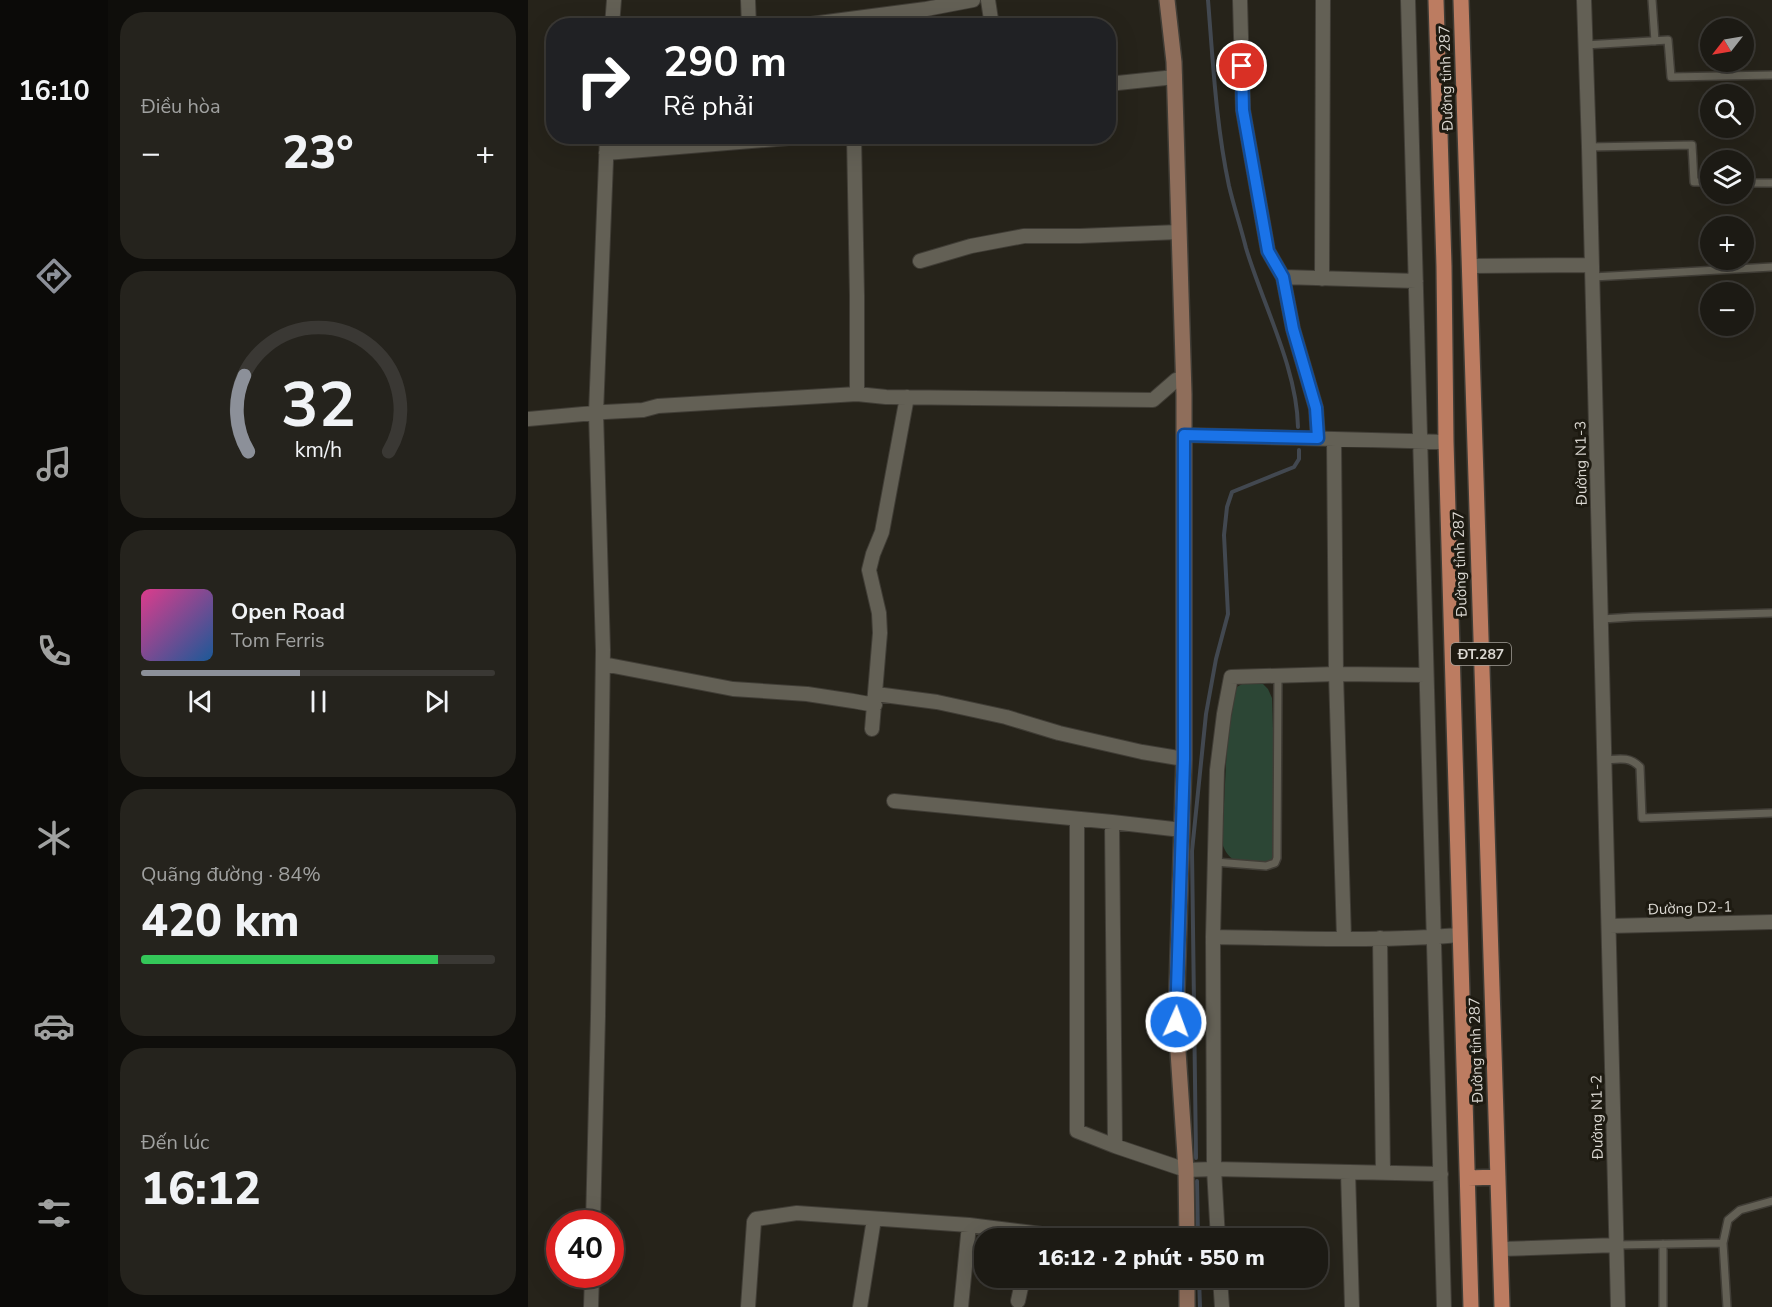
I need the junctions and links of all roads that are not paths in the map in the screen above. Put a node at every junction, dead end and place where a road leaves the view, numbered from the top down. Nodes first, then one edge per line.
1 (614, 0) edge
2 (748, 0) edge
3 (973, 0) edge
4 (988, 0) edge
5 (1167, 0) edge
6 (1240, 0) edge
7 (1323, 0) edge
8 (1408, 0) edge
9 (1436, 0) edge
10 (1461, 0) edge
11 (1584, 0) edge
12 (1652, 0) edge
13 (613, 18) edge
14 (749, 18) edge
15 (857, 18) edge
16 (991, 18) edge
17 (1655, 40) junction
18 (1585, 45) junction
19 (1772, 75) edge
20 (1175, 77) junction
21 (1116, 83) edge
22 (607, 144) edge
23 (699, 144) edge
24 (854, 144) edge
25 (1589, 147) junction
26 (606, 153) junction
27 (1700, 182) edge
28 (1754, 183) edge
29 (1772, 183) edge
30 (1179, 232) junction
31 (920, 261) dead end
32 (1470, 266) junction
33 (1772, 267) edge
34 (1593, 271) junction
35 (1283, 277) junction
36 (1322, 279) junction
37 (1416, 281) junction
38 (1184, 378) junction
39 (857, 394) junction
40 (907, 397) junction
41 (596, 413) junction
42 (528, 419) edge
43 (1184, 435) junction
44 (1318, 438) junction
45 (1334, 440) junction
46 (1420, 442) junction
47 (1446, 442) junction
48 (1772, 613) edge
49 (1602, 619) junction
50 (603, 664) junction
51 (1336, 674) junction
52 (1278, 675) junction
53 (1426, 675) junction
54 (875, 700) junction
55 (872, 729) dead end
56 (1184, 759) junction
57 (1605, 760) junction
58 (894, 801) dead end
59 (1772, 813) edge
60 (1077, 819) junction
61 (1112, 822) junction
62 (1182, 830) junction
63 (1215, 862) junction
64 (1772, 922) edge
65 (1609, 926) junction
66 (1460, 936) junction
67 (1213, 937) junction
68 (1344, 938) junction
69 (1380, 938) junction
70 (1433, 938) junction
71 (1115, 1146) junction
72 (1214, 1169) junction
73 (1186, 1170) junction
74 (1348, 1173) junction
75 (1383, 1173) junction
76 (1441, 1174) junction
77 (1498, 1177) junction
78 (1468, 1178) junction
79 (1772, 1201) edge
80 (593, 1210) edge
81 (874, 1219) junction
82 (969, 1225) junction
83 (987, 1228) edge
84 (1186, 1228) edge
85 (1217, 1228) edge
86 (1723, 1243) junction
87 (1663, 1244) junction
88 (1617, 1245) junction
89 (1501, 1249) junction
90 (592, 1288) edge
91 (1021, 1288) edge
92 (1187, 1288) edge
93 (1221, 1288) edge
94 (1018, 1301) dead end
95 (591, 1307) edge
96 (748, 1307) edge
97 (860, 1307) edge
98 (961, 1307) edge
99 (1187, 1307) edge
100 (1222, 1307) edge
101 (1352, 1307) edge
102 (1444, 1307) edge
103 (1472, 1307) edge
104 (1502, 1307) edge
105 (1618, 1307) edge
106 (1663, 1307) edge
107 (1727, 1307) edge

1 - 13 street
2 - 14 street
3 - 15 street
4 - 16 street
5 - 20 street
6 - 35 street
7 - 36 street
8 - 37 street
9 - 47 main road, Đường tỉnh 287 / ĐT.287
10 - 32 main road, Đường tỉnh 287 / ĐT.287
11 - 18 street, Đường N1-3
12 - 17 lane
17 - 18 lane
17 - 19 lane
18 - 25 street, Đường N1-3
20 - 21 street
20 - 30 street
22 - 26 street
23 - 26 street
24 - 39 street
25 - 27 lane
25 - 34 street, Đường N1-3
26 - 41 street
28 - 29 lane
30 - 31 street
30 - 38 street
32 - 34 street
32 - 77 main road, Đường tỉnh 287 / ĐT.287
33 - 34 lane
34 - 49 street, Đường N1-3
35 - 36 street
35 - 44 street
36 - 37 street
37 - 46 street
38 - 40 street
38 - 43 street
39 - 40 street
39 - 41 street
40 - 54 street
41 - 42 street
41 - 50 street
43 - 44 street
43 - 56 street
44 - 45 street
45 - 46 street
45 - 51 street
46 - 47 street
46 - 53 street
47 - 66 main road, Đường tỉnh 287 / ĐT.287
48 - 49 lane
49 - 57 street, Đường N1-3
50 - 54 street
50 - 80 street
51 - 52 street
51 - 53 street
51 - 68 street
52 - 63 street
52 - 63 lane
53 - 70 street
54 - 55 street
54 - 56 street
56 - 62 street
57 - 59 lane
57 - 65 street, Đường N1-3
58 - 60 street
60 - 61 street
60 - 71 street
61 - 62 street
61 - 71 street
62 - 73 street
63 - 67 street
64 - 65 street, Đường D2-1
65 - 88 street, Đường N1-2
66 - 70 street
66 - 78 main road, Đường tỉnh 287 / ĐT.287
67 - 68 street
67 - 72 street
68 - 69 street
69 - 70 street
69 - 75 street
70 - 76 street
71 - 73 street
72 - 73 street
72 - 74 street
72 - 85 street
73 - 84 street
74 - 75 street
74 - 101 street
75 - 76 street
76 - 102 street
77 - 78 main road
77 - 89 main road, Đường tỉnh 287 / ĐT.287
78 - 103 main road, Đường tỉnh 287 / ĐT.287
79 - 86 lane
81 - 82 street
81 - 96 street
81 - 97 street
82 - 83 street
82 - 98 street
86 - 87 lane
86 - 107 lane
87 - 88 lane
87 - 106 lane
88 - 89 street
88 - 105 street, Đường N1-2
89 - 104 main road, Đường tỉnh 287 / ĐT.287
90 - 95 street
91 - 94 street
92 - 99 street
93 - 100 street

